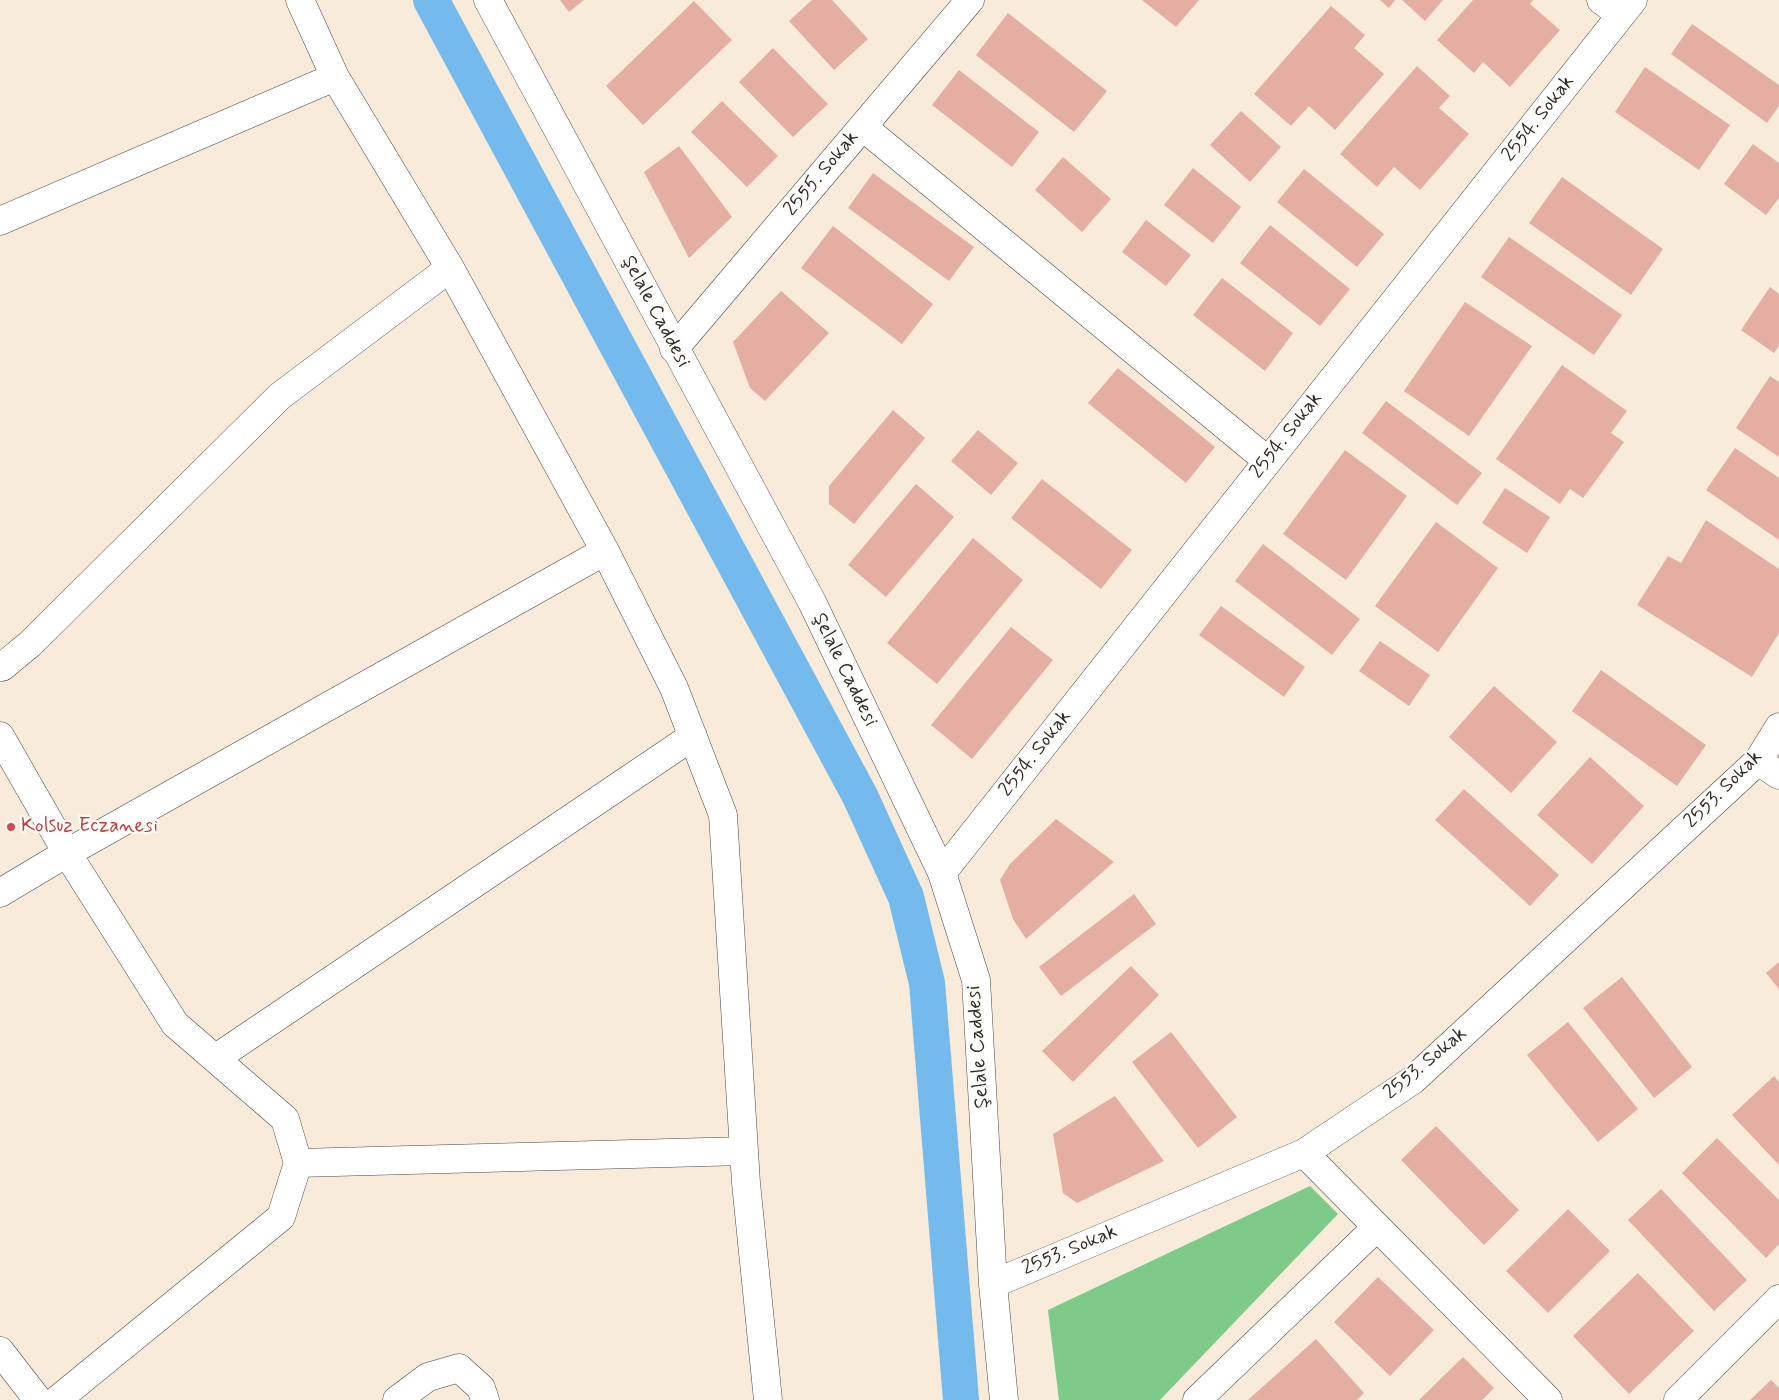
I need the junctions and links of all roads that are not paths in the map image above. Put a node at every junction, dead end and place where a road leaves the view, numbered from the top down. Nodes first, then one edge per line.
1 (300, 0) edge
2 (488, 0) edge
3 (970, 0) edge
4 (1618, 5) edge
5 (335, 77) junction
6 (863, 127) junction
7 (0, 221) edge
8 (450, 268) junction
9 (674, 349) junction
10 (1268, 461) junction
11 (606, 551) junction
12 (1, 668) edge
13 (1779, 727) edge
14 (0, 736) edge
15 (693, 736) junction
16 (1768, 768) edge
17 (67, 853) junction
18 (942, 873) junction
19 (0, 893) edge
20 (216, 1058) junction
21 (744, 1150) junction
22 (1304, 1153) junction
23 (298, 1164) junction
24 (1377, 1227) junction
25 (993, 1284) junction
26 (1779, 1299) edge
27 (0, 1351) edge
28 (38, 1400) edge
29 (57, 1400) edge
30 (397, 1400) edge
31 (486, 1400) edge
32 (768, 1400) edge
33 (1004, 1400) edge
34 (1197, 1400) edge
35 (1548, 1400) edge
36 (1678, 1400) edge

1 - 5 street
2 - 9 street, Şelale Caddesi
3 - 6 street, 2555. Sokak
4 - 10 street, 2554. Sokak
5 - 7 street
5 - 8 street
6 - 9 street, 2555. Sokak
6 - 10 street
8 - 11 street
8 - 12 street
9 - 18 street, Şelale Caddesi
10 - 18 street, 2554. Sokak
11 - 15 street
11 - 17 street
13 - 16 street, 2553. Sokak
14 - 17 street
15 - 20 street
15 - 21 street
16 - 22 street, 2553. Sokak
17 - 19 street
17 - 20 street
18 - 25 street, Şelale Caddesi
20 - 23 street
21 - 23 street
21 - 32 street
22 - 24 street
22 - 25 street, 2553. Sokak
23 - 29 street
24 - 34 street
24 - 35 street
25 - 33 street, Şelale Caddesi
26 - 36 street
27 - 28 street
30 - 31 street

